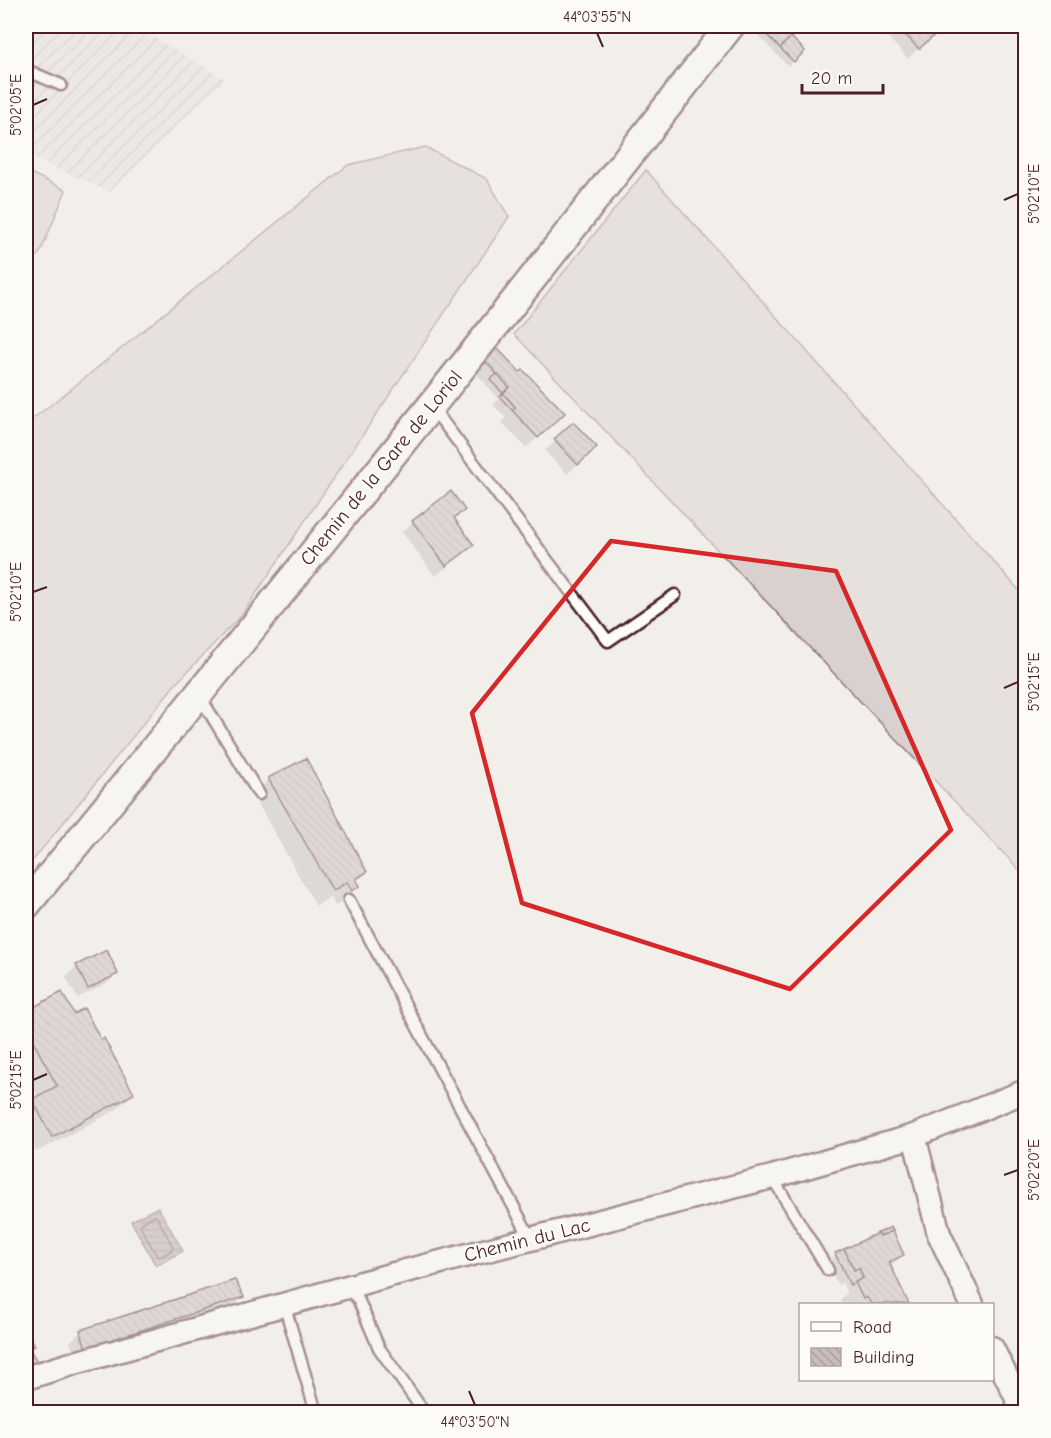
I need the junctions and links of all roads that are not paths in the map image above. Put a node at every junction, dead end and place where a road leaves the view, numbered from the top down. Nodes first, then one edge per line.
1 (730, 26) edge
2 (26, 70) edge
3 (61, 85) dead end
4 (431, 405) junction
5 (675, 595) dead end
6 (198, 695) junction
7 (259, 794) dead end
8 (349, 900) dead end
9 (26, 905) edge
10 (1026, 1091) edge
11 (914, 1136) junction
12 (772, 1177) junction
13 (531, 1239) junction
14 (828, 1270) dead end
15 (346, 1287) junction
16 (971, 1303) edge
17 (284, 1304) junction
18 (994, 1350) edge
19 (26, 1378) edge
20 (316, 1413) edge
21 (424, 1413) edge
22 (1024, 1413) edge

1 - 4 street, Chemin de la Gare de Loriol
2 - 3 lane
4 - 5 lane
4 - 6 street, Chemin de la Gare de Loriol
6 - 7 lane
6 - 9 street, Chemin de la Gare de Loriol
8 - 13 lane
10 - 11 street, Chemin du Lac
11 - 12 street, Chemin du Lac
11 - 16 street
12 - 13 street, Chemin du Lac
12 - 14 lane
13 - 15 street, Chemin du Lac
15 - 17 street, Chemin du Lac
15 - 21 lane
17 - 19 street, Chemin du Lac
17 - 20 lane
18 - 22 street

